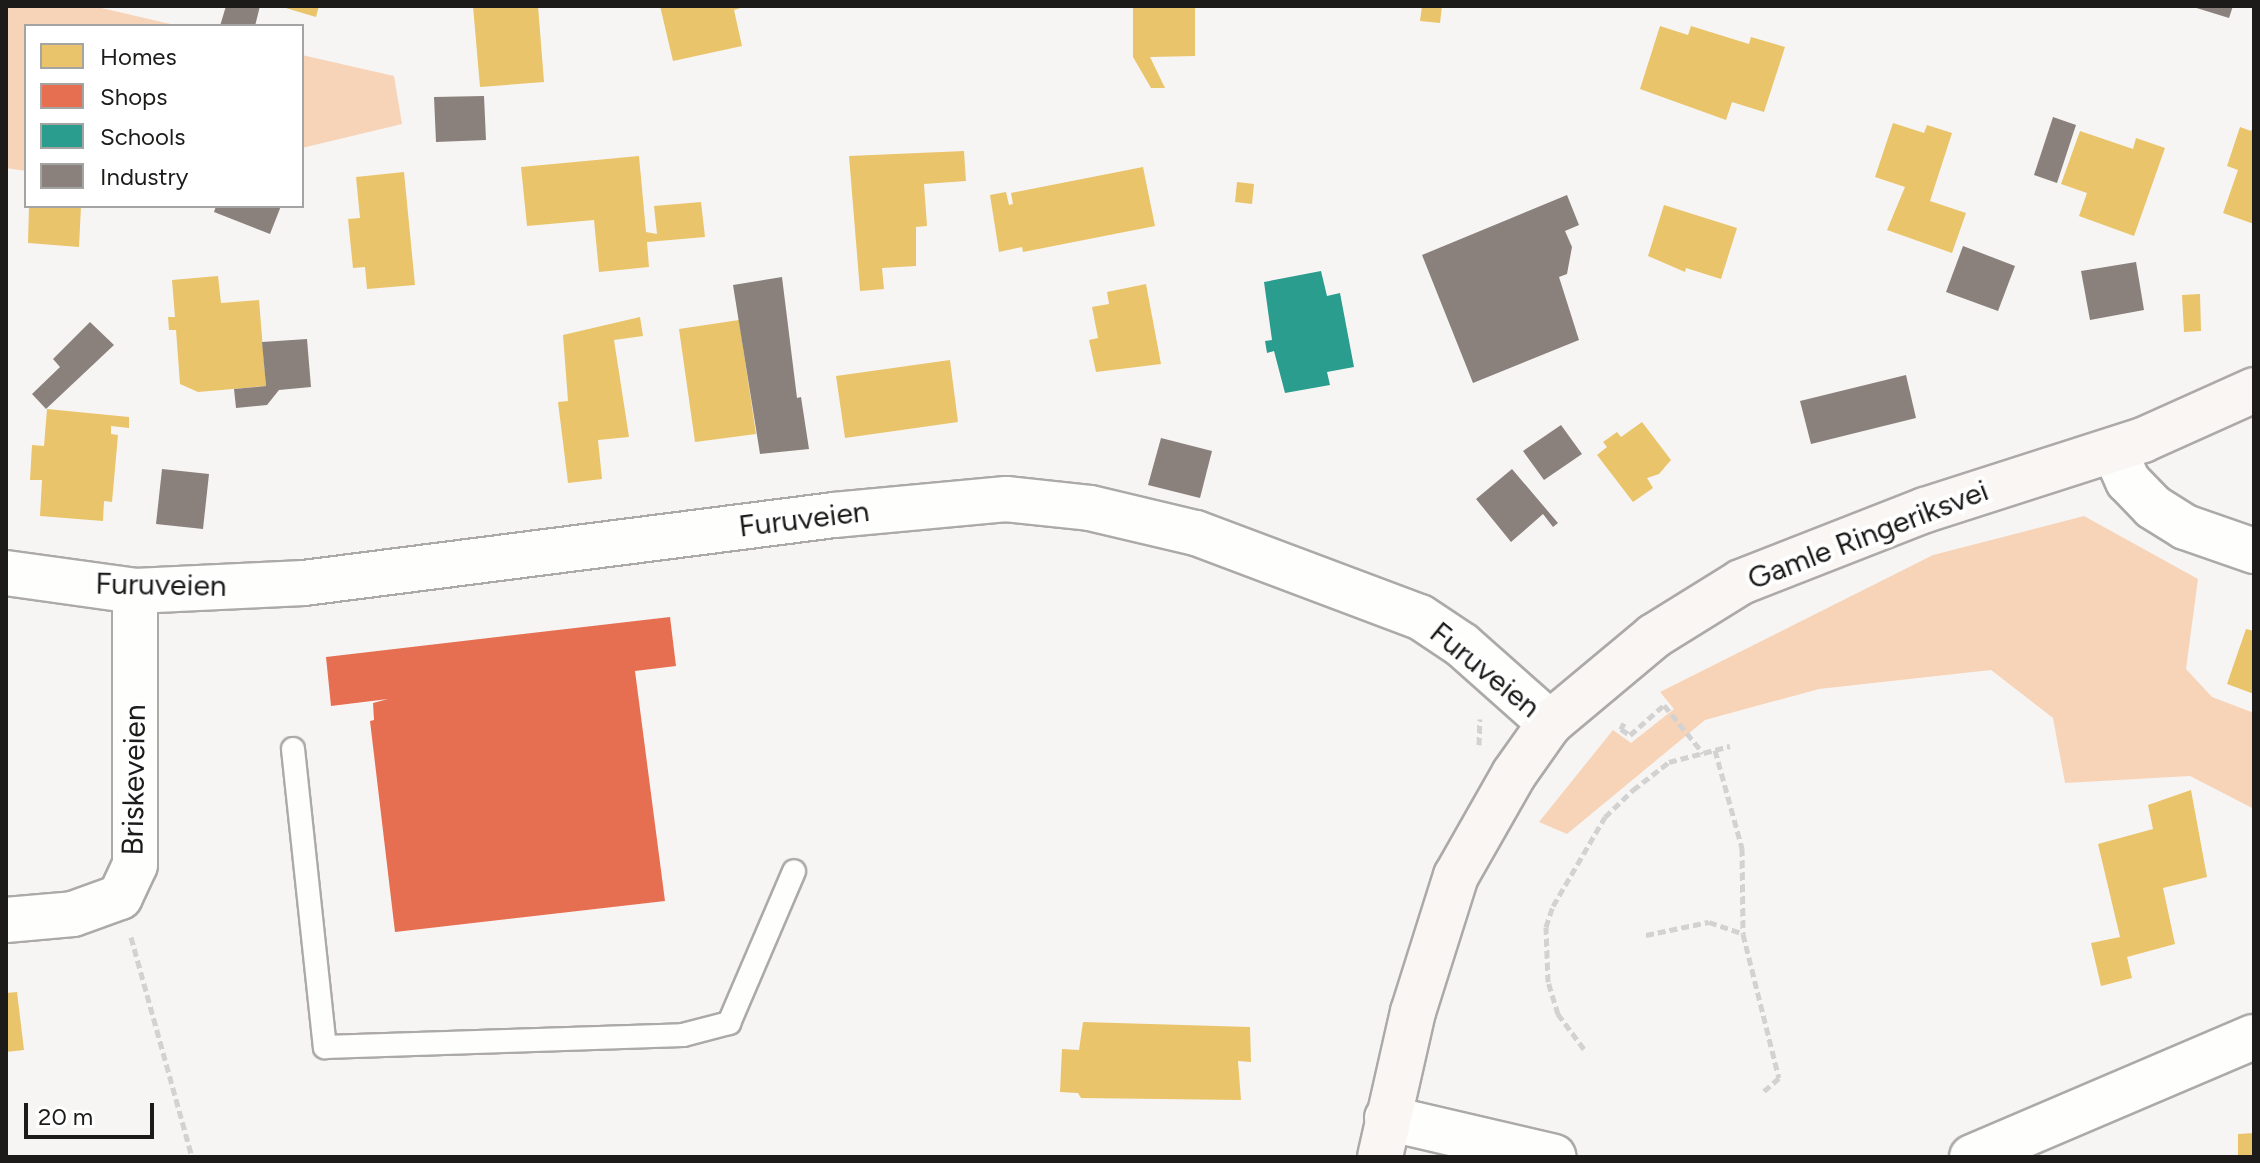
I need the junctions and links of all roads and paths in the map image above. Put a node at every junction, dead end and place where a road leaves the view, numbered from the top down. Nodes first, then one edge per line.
1 (2254, 390) edge
2 (2114, 450) junction
3 (2254, 551) edge
4 (6, 573) edge
5 (135, 591) junction
6 (1634, 715) dead end
7 (1550, 723) junction
8 (1730, 746) dead end
9 (293, 749) dead end
10 (1715, 750) junction
11 (1703, 753) junction
12 (794, 871) dead end
13 (120, 897) junction
14 (6, 920) edge
15 (1743, 934) junction
16 (1646, 935) dead end
17 (2254, 1037) edge
18 (1584, 1049) dead end
19 (1762, 1093) dead end
20 (1384, 1137) edge
21 (192, 1157) edge
22 (1554, 1157) edge
23 (1972, 1157) edge

1 - 2 main road, Gamle Ringeriksvei
2 - 3 street
2 - 7 main road, Gamle Ringeriksvei
4 - 5 street, Furuveien
5 - 7 street, Furuveien
5 - 13 street, Briskeveien
6 - 11 path
7 - 20 main road, Gamle Ringeriksvei
8 - 10 path
9 - 12 lane
10 - 11 path
10 - 15 path
11 - 18 path
13 - 14 street, Briskeveien
13 - 21 path
15 - 16 path
15 - 19 path
17 - 23 street
20 - 22 street

